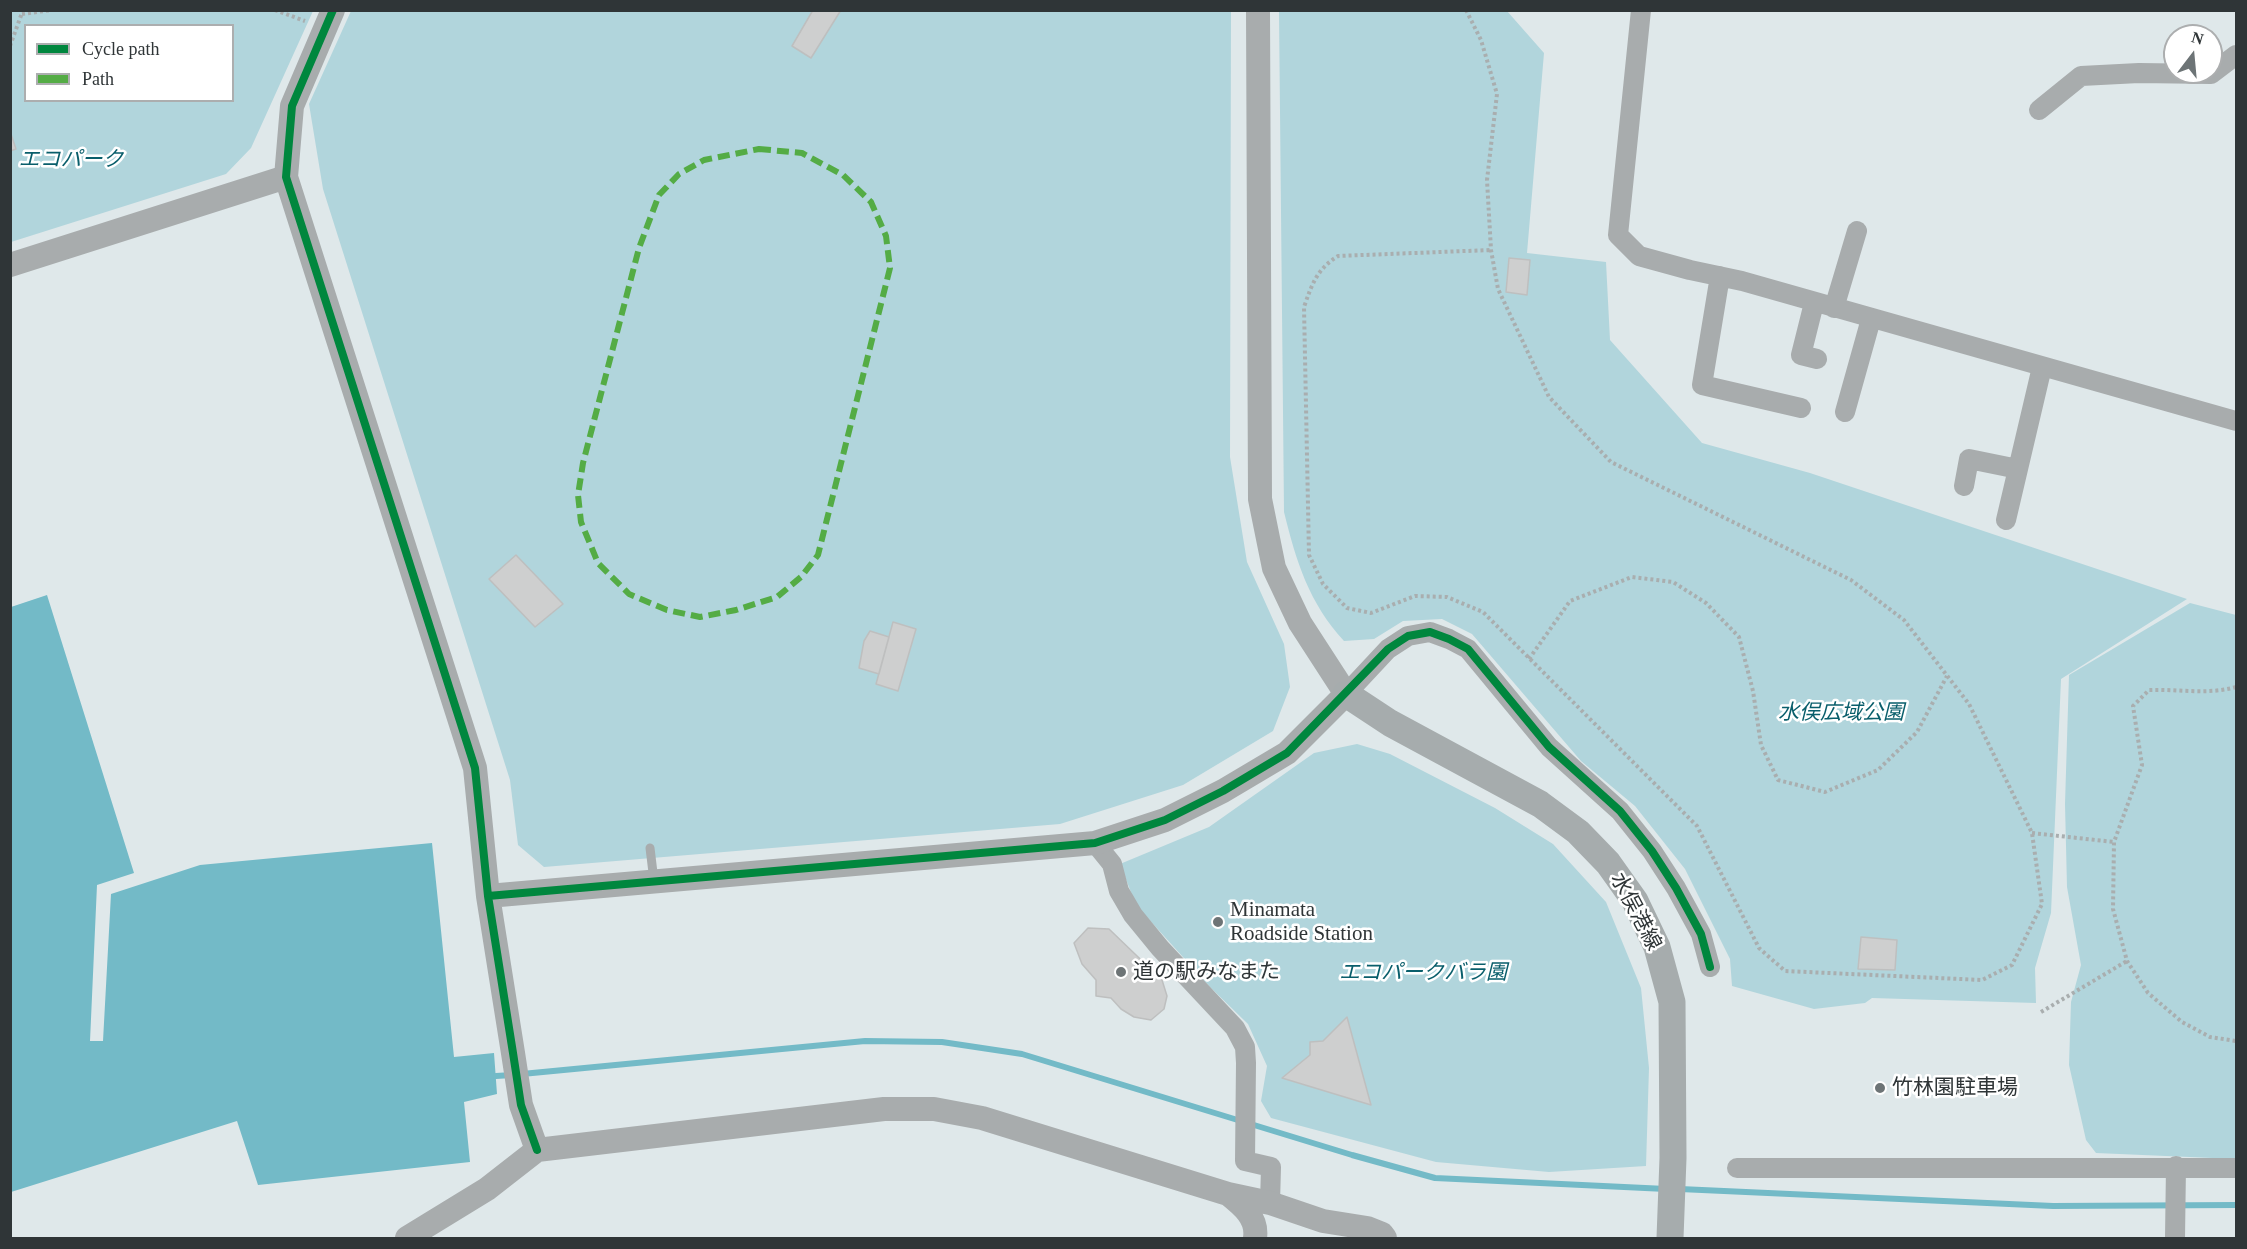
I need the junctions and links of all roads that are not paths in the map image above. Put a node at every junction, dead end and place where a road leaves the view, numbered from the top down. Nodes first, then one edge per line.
1 (1258, 10) edge
2 (1641, 10) edge
3 (329, 20) edge
4 (2236, 55) edge
5 (2038, 110) dead end
6 (286, 177) junction
7 (1857, 231) dead end
8 (10, 265) edge
9 (1719, 276) junction
10 (1815, 303) junction
11 (1834, 308) junction
12 (1871, 319) junction
13 (1801, 355) dead end
14 (2042, 367) junction
15 (1801, 408) dead end
16 (1845, 412) dead end
17 (2236, 421) edge
18 (2018, 468) junction
19 (1964, 486) dead end
20 (2006, 520) dead end
21 (1346, 694) junction
22 (1095, 843) junction
23 (650, 848) dead end
24 (654, 882) junction
25 (488, 896) junction
26 (1710, 967) dead end
27 (537, 1150) junction
28 (2176, 1166) junction
29 (1737, 1168) dead end
30 (2236, 1168) edge
31 (1228, 1194) junction
32 (1270, 1203) junction
33 (2176, 1232) edge
34 (1670, 1233) edge
35 (407, 1239) edge
36 (1256, 1239) edge
37 (1385, 1239) edge

1 - 21 street
2 - 9 street
3 - 6 street
4 - 5 street
6 - 8 street
6 - 25 street
7 - 11 street
9 - 10 street
9 - 15 street
10 - 11 street
10 - 13 street
11 - 12 street
12 - 14 street
12 - 16 street
14 - 17 street
14 - 18 street
18 - 19 street
18 - 20 street
21 - 22 street
21 - 26 street
21 - 34 main road, 水俣港線
22 - 24 street
22 - 32 street
23 - 24 lane
24 - 25 street
25 - 27 street
27 - 31 street
27 - 35 street
28 - 29 street
28 - 30 street
28 - 33 street
31 - 32 street
31 - 36 street
32 - 37 street

